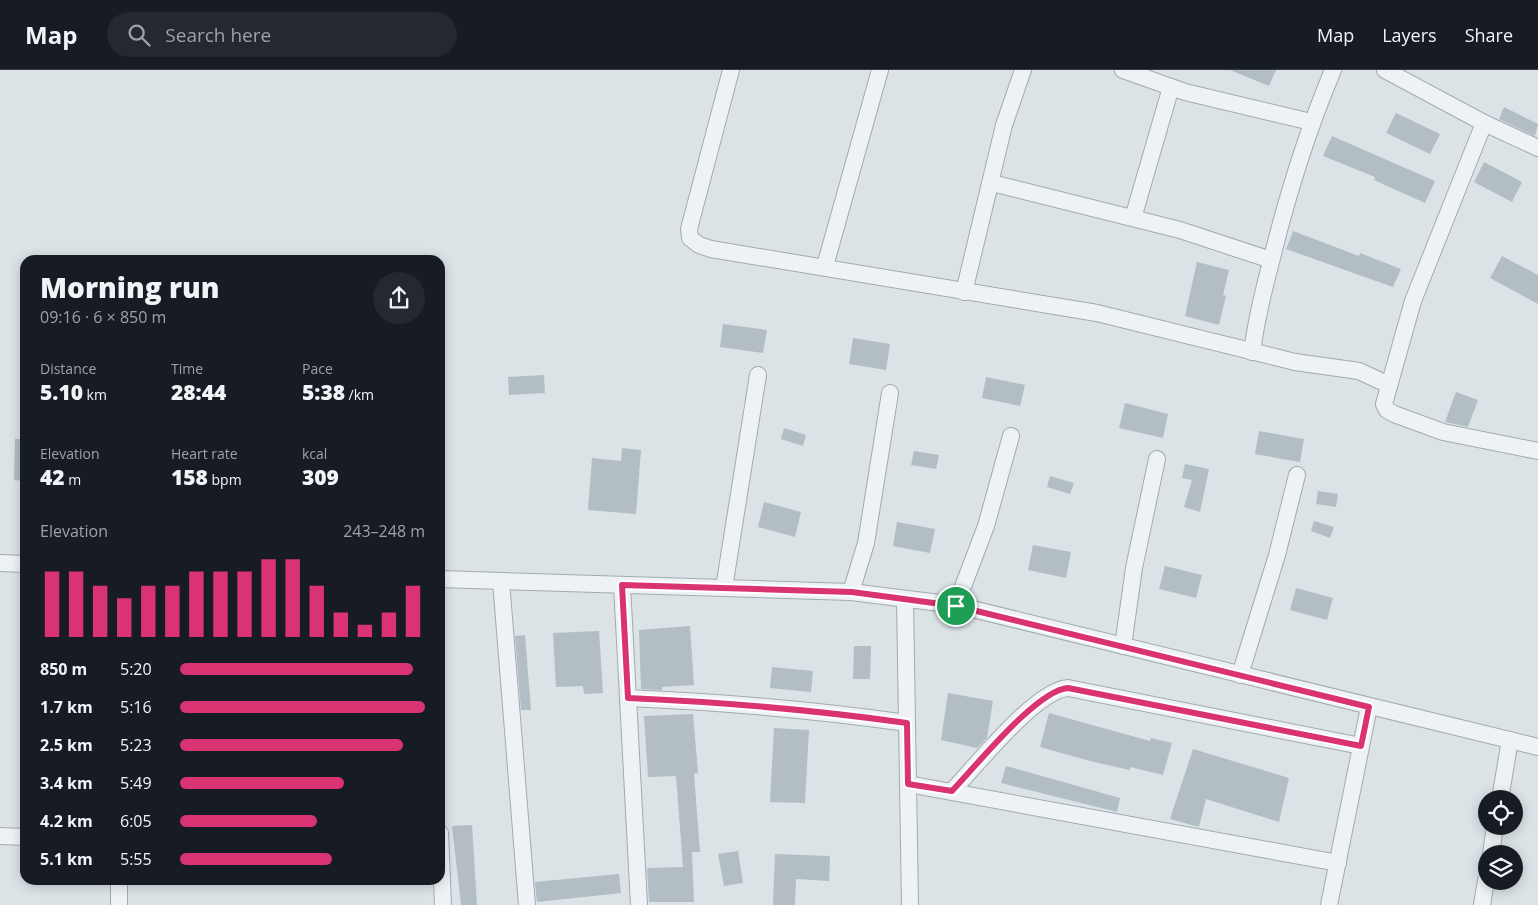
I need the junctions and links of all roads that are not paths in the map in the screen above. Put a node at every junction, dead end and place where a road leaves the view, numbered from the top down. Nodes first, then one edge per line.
1 (730, 70) edge
2 (880, 70) edge
3 (1024, 70) edge
4 (1123, 70) edge
5 (1333, 70) edge
6 (1385, 70) edge
7 (1171, 87) junction
8 (1311, 122) junction
9 (1484, 124) junction
10 (1538, 148) edge
11 (992, 183) junction
12 (1133, 218) junction
13 (1271, 260) junction
14 (825, 266) junction
15 (964, 292) junction
16 (1252, 352) junction
17 (758, 375) dead end
18 (1389, 385) junction
19 (890, 393) dead end
20 (1011, 436) dead end
21 (1538, 452) edge
22 (1157, 459) dead end
23 (1297, 475) dead end
24 (0, 563) edge
25 (20, 564) edge
26 (445, 579) edge
27 (501, 581) junction
28 (622, 585) junction
29 (724, 588) junction
30 (852, 592) junction
31 (905, 599) junction
32 (956, 606) junction
33 (1123, 646) junction
34 (1240, 675) junction
35 (628, 698) junction
36 (1369, 707) junction
37 (907, 723) junction
38 (1510, 740) junction
39 (1361, 746) junction
40 (1538, 747) edge
41 (908, 784) junction
42 (1502, 790) edge
43 (952, 791) junction
44 (0, 836) edge
45 (20, 837) edge
46 (1338, 863) junction
47 (119, 885) edge
48 (442, 885) edge
49 (1484, 890) edge
50 (119, 905) edge
51 (443, 905) edge
52 (527, 905) edge
53 (639, 905) edge
54 (910, 905) edge
55 (1329, 905) edge
56 (1482, 905) edge

1 - 14 street
2 - 14 street
3 - 11 street
4 - 7 street
5 - 8 street
6 - 9 street
7 - 8 street
7 - 12 street
8 - 13 street
9 - 10 street
9 - 18 street
11 - 12 street
11 - 15 street
12 - 13 street
13 - 16 street
14 - 15 street
15 - 16 street
16 - 18 street
17 - 29 street
18 - 21 street
19 - 30 street
20 - 32 street
22 - 33 street
23 - 34 street
24 - 25 street
26 - 27 street
27 - 28 street
27 - 52 street
28 - 29 street
28 - 35 street
29 - 30 street
30 - 31 street
31 - 32 street
31 - 37 street
32 - 33 street
33 - 34 street
34 - 36 street
35 - 37 street
35 - 53 street
36 - 38 street
36 - 39 street
37 - 41 street
38 - 40 street
38 - 42 street
39 - 43 street
39 - 46 street
41 - 43 street
41 - 54 street
43 - 46 street
44 - 45 street
46 - 55 street
47 - 50 street
48 - 51 street
49 - 56 street

